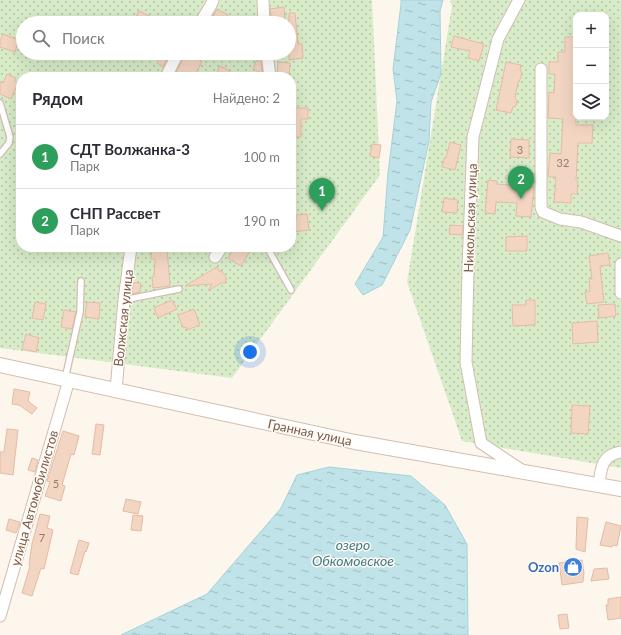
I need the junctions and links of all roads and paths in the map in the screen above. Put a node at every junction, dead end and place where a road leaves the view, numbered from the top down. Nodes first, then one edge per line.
1 (214, 0) edge
2 (263, 0) edge
3 (519, 0) edge
4 (205, 16) edge
5 (264, 16) edge
6 (174, 60) edge
7 (268, 60) edge
8 (541, 69) dead end
9 (168, 72) edge
10 (269, 72) edge
11 (0, 103) edge
12 (0, 154) edge
13 (621, 236) edge
14 (130, 252) edge
15 (218, 252) edge
16 (270, 252) edge
17 (215, 257) dead end
18 (621, 264) edge
19 (81, 281) dead end
20 (179, 289) dead end
21 (291, 290) dead end
22 (621, 293) edge
23 (124, 300) junction
24 (0, 365) edge
25 (67, 379) junction
26 (116, 390) junction
27 (621, 452) edge
28 (527, 473) junction
29 (599, 486) junction
30 (621, 489) edge
31 (0, 616) edge

1 - 4 street
2 - 5 street
3 - 28 street, Никольская улица
6 - 9 street
7 - 10 street
8 - 13 street
11 - 12 lane
14 - 23 street, Волжская улица
15 - 17 street
16 - 21 lane
18 - 22 street
19 - 25 lane
20 - 23 lane
23 - 26 street, Волжская улица
24 - 25 street, Гранная улица
25 - 26 street, Гранная улица
25 - 31 street, улица Автомобилистов
26 - 28 street, Гранная улица
27 - 29 street
28 - 29 street, Гранная улица
29 - 30 street, Гранная улица

